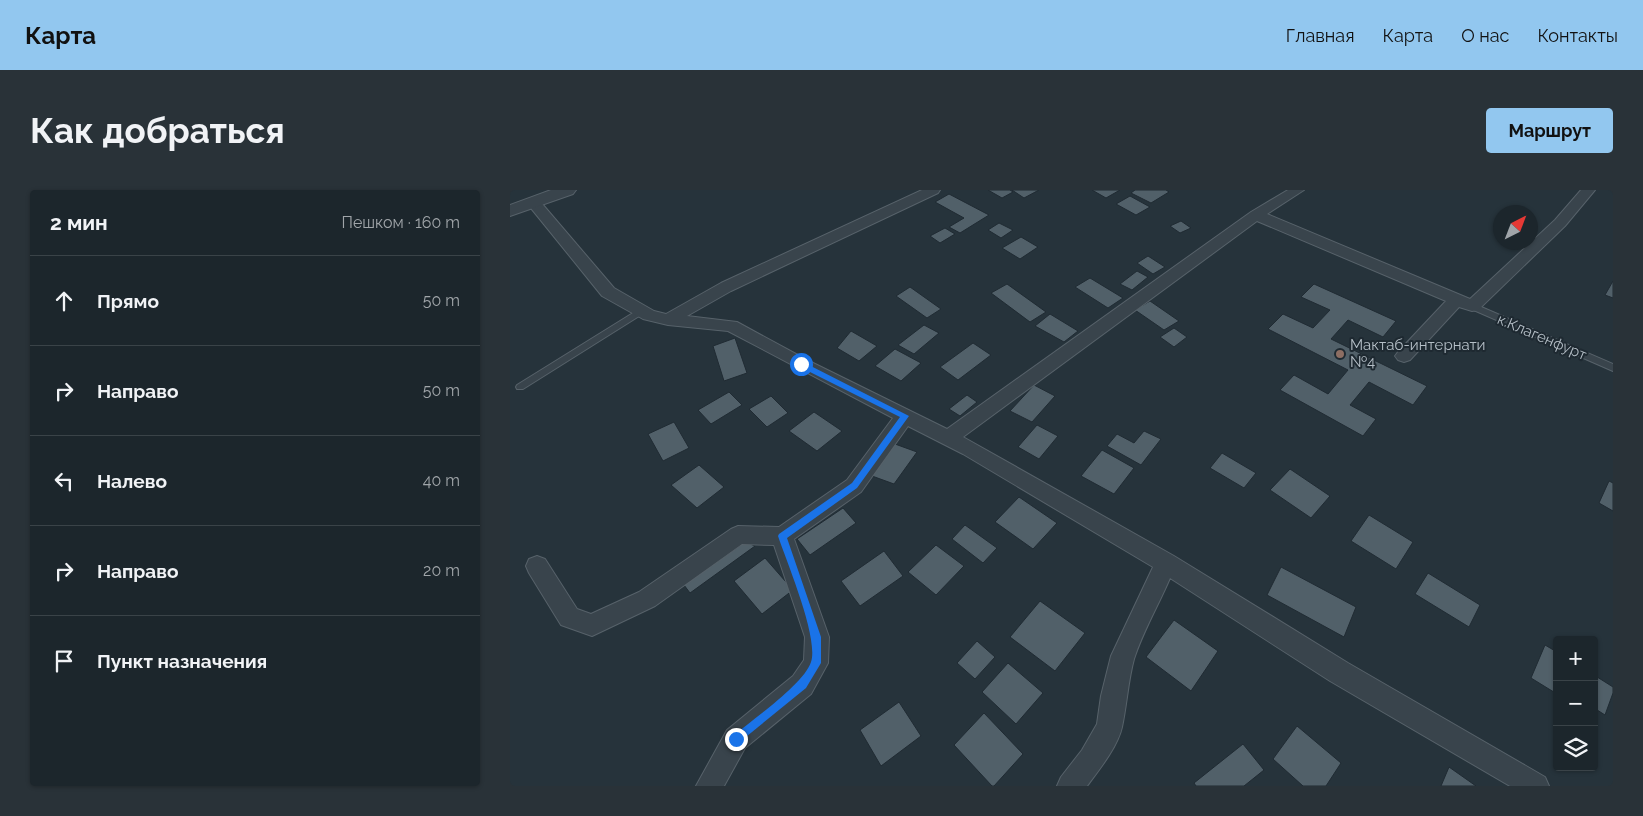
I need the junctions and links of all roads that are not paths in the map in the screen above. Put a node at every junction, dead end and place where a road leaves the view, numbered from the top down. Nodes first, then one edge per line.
1 (568, 190) edge
2 (933, 190) edge
3 (1296, 190) edge
4 (1588, 190) edge
5 (533, 202) junction
6 (510, 211) edge
7 (1256, 215) junction
8 (1456, 300) junction
9 (1472, 306) junction
10 (641, 311) junction
11 (668, 320) junction
12 (1404, 356) dead end
13 (1613, 368) edge
14 (520, 387) dead end
15 (905, 416) junction
16 (948, 438) junction
17 (782, 536) junction
18 (1166, 563) junction
19 (537, 566) dead end
20 (708, 786) edge
21 (1070, 786) edge
22 (1536, 786) edge

1 - 5 street
2 - 11 street
3 - 7 street
4 - 9 street
5 - 6 street
5 - 10 street
7 - 8 street
7 - 16 street
8 - 9 street
8 - 12 street
9 - 13 lane, к.Клагенфурт
10 - 11 street
10 - 14 lane
11 - 15 street
15 - 16 street
15 - 17 street
16 - 18 street
17 - 19 street
17 - 20 street
18 - 21 street
18 - 22 street

